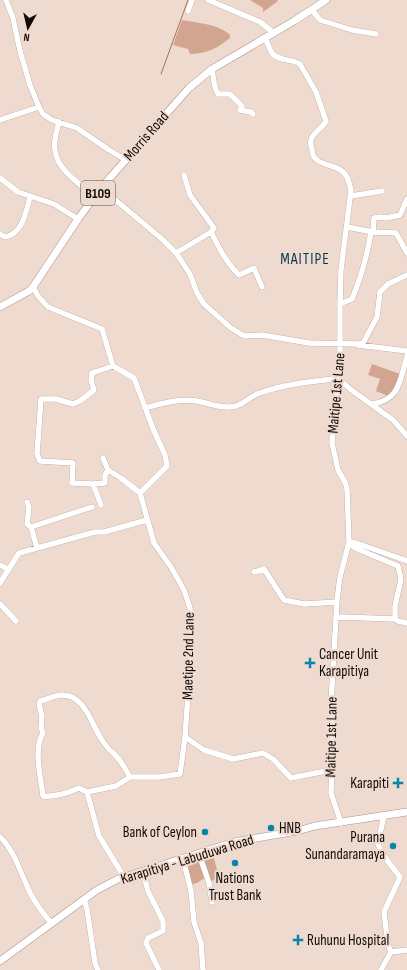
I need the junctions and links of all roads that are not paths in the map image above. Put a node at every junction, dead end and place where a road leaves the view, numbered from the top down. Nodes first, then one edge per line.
1 (6, 0) edge
2 (192, 0) edge
3 (208, 0) edge
4 (326, 0) edge
5 (312, 10) junction
6 (188, 11) dead end
7 (274, 33) junction
8 (376, 34) dead end
9 (265, 38) junction
10 (212, 69) junction
11 (39, 108) junction
12 (253, 114) dead end
13 (0, 120) edge
14 (59, 122) junction
15 (126, 160) junction
16 (184, 175) dead end
17 (0, 178) edge
18 (101, 188) junction
19 (382, 191) dead end
20 (351, 196) junction
21 (30, 197) junction
22 (95, 197) junction
23 (407, 199) edge
24 (78, 219) junction
25 (347, 227) junction
26 (211, 232) junction
27 (372, 232) junction
28 (0, 234) edge
29 (176, 253) junction
30 (407, 253) edge
31 (407, 275) edge
32 (33, 287) junction
33 (262, 287) dead end
34 (340, 304) junction
35 (0, 307) edge
36 (340, 344) junction
37 (358, 344) junction
38 (407, 351) edge
39 (407, 356) edge
40 (113, 366) junction
41 (340, 380) junction
42 (407, 385) edge
43 (399, 386) junction
44 (371, 404) junction
45 (145, 408) junction
46 (407, 436) edge
47 (103, 458) dead end
48 (108, 470) junction
49 (93, 484) junction
50 (140, 493) junction
51 (27, 502) dead end
52 (101, 505) dead end
53 (92, 507) dead end
54 (147, 519) junction
55 (31, 526) junction
56 (117, 526) dead end
57 (349, 542) junction
58 (37, 548) junction
59 (407, 561) edge
60 (0, 565) edge
61 (8, 569) junction
62 (254, 572) dead end
63 (0, 583) edge
64 (337, 602) junction
65 (0, 604) edge
66 (336, 618) junction
67 (395, 619) junction
68 (16, 621) dead end
69 (407, 623) edge
70 (185, 737) junction
71 (331, 770) junction
72 (130, 777) junction
73 (87, 792) junction
74 (407, 806) edge
75 (407, 812) edge
76 (397, 813) junction
77 (384, 815) junction
78 (341, 823) junction
79 (0, 837) edge
80 (199, 854) junction
81 (183, 859) junction
82 (143, 872) junction
83 (124, 878) junction
84 (84, 899) junction
85 (212, 902) dead end
86 (51, 923) junction
87 (407, 950) edge
88 (390, 952) junction
89 (0, 961) edge
90 (98, 970) edge
91 (159, 970) edge
92 (203, 970) edge
93 (380, 970) edge

1 - 11 street
2 - 6 street
3 - 7 street
4 - 5 main road, Morris Road / B109
5 - 7 main road, Morris Road / B109
5 - 8 street
7 - 9 main road, Morris Road / B109
9 - 10 main road, Morris Road / B109
9 - 20 street, Maitipe 1st Lane
10 - 12 street
10 - 15 main road, Morris Road / B109
11 - 13 street
11 - 14 street
14 - 15 street
14 - 22 street
15 - 18 main road, Morris Road / B109
16 - 26 street
17 - 21 street
18 - 22 main road, Morris Road / B109
18 - 29 street
19 - 20 street
20 - 25 street, Maitipe 1st Lane
21 - 24 street
21 - 28 street
22 - 24 main road, Morris Road / B109
23 - 27 street
24 - 32 main road, Morris Road / B109
25 - 27 street
25 - 34 street, Maitipe 1st Lane
26 - 29 street
26 - 33 street
27 - 30 street
27 - 34 street
29 - 36 street
31 - 37 street
32 - 35 main road, Morris Road / B109
32 - 40 street
34 - 36 street, Maitipe 1st Lane
36 - 37 street
36 - 41 street, Maitipe 1st Lane
37 - 38 street
39 - 43 street
40 - 45 street
40 - 49 street
41 - 44 street
41 - 45 street
41 - 57 street, Maitipe 1st Lane
42 - 43 street
43 - 44 street
44 - 46 street
45 - 50 street
47 - 48 street
48 - 49 street
48 - 50 street
49 - 52 street
50 - 54 street, Maetipe 2nd Lane
51 - 55 street
53 - 55 street
54 - 56 street
54 - 58 street
54 - 70 street, Maetipe 2nd Lane
55 - 58 street
57 - 59 street
57 - 64 street, Maitipe 1st Lane
57 - 67 street
58 - 61 street
60 - 61 street
61 - 63 street
62 - 64 street
64 - 66 street, Maitipe 1st Lane
65 - 68 street
66 - 67 street
66 - 71 street, Maitipe 1st Lane
67 - 69 street
70 - 71 street
70 - 72 street, Maetipe 2nd Lane
71 - 78 street, Maitipe 1st Lane
72 - 73 street, Maetipe 2nd Lane
72 - 73 street, Maetipe 2nd Lane
73 - 83 street
74 - 76 main road, Karapitiya - Labuduwa Road
75 - 76 main road, Karapitiya - Labuduwa Road
76 - 77 main road, Karapitiya - Labuduwa Road
77 - 78 main road, Karapitiya - Labuduwa Road
77 - 88 street
78 - 80 main road, Karapitiya - Labuduwa Road
79 - 86 street
80 - 81 main road, Karapitiya - Labuduwa Road
80 - 85 street
81 - 82 main road, Karapitiya - Labuduwa Road
81 - 92 street
82 - 83 main road, Karapitiya - Labuduwa Road
82 - 91 street
83 - 84 main road, Karapitiya - Labuduwa Road
84 - 86 main road, Karapitiya - Labuduwa Road
84 - 90 street
86 - 89 main road, Karapitiya - Labuduwa Road
87 - 88 street
88 - 93 street

